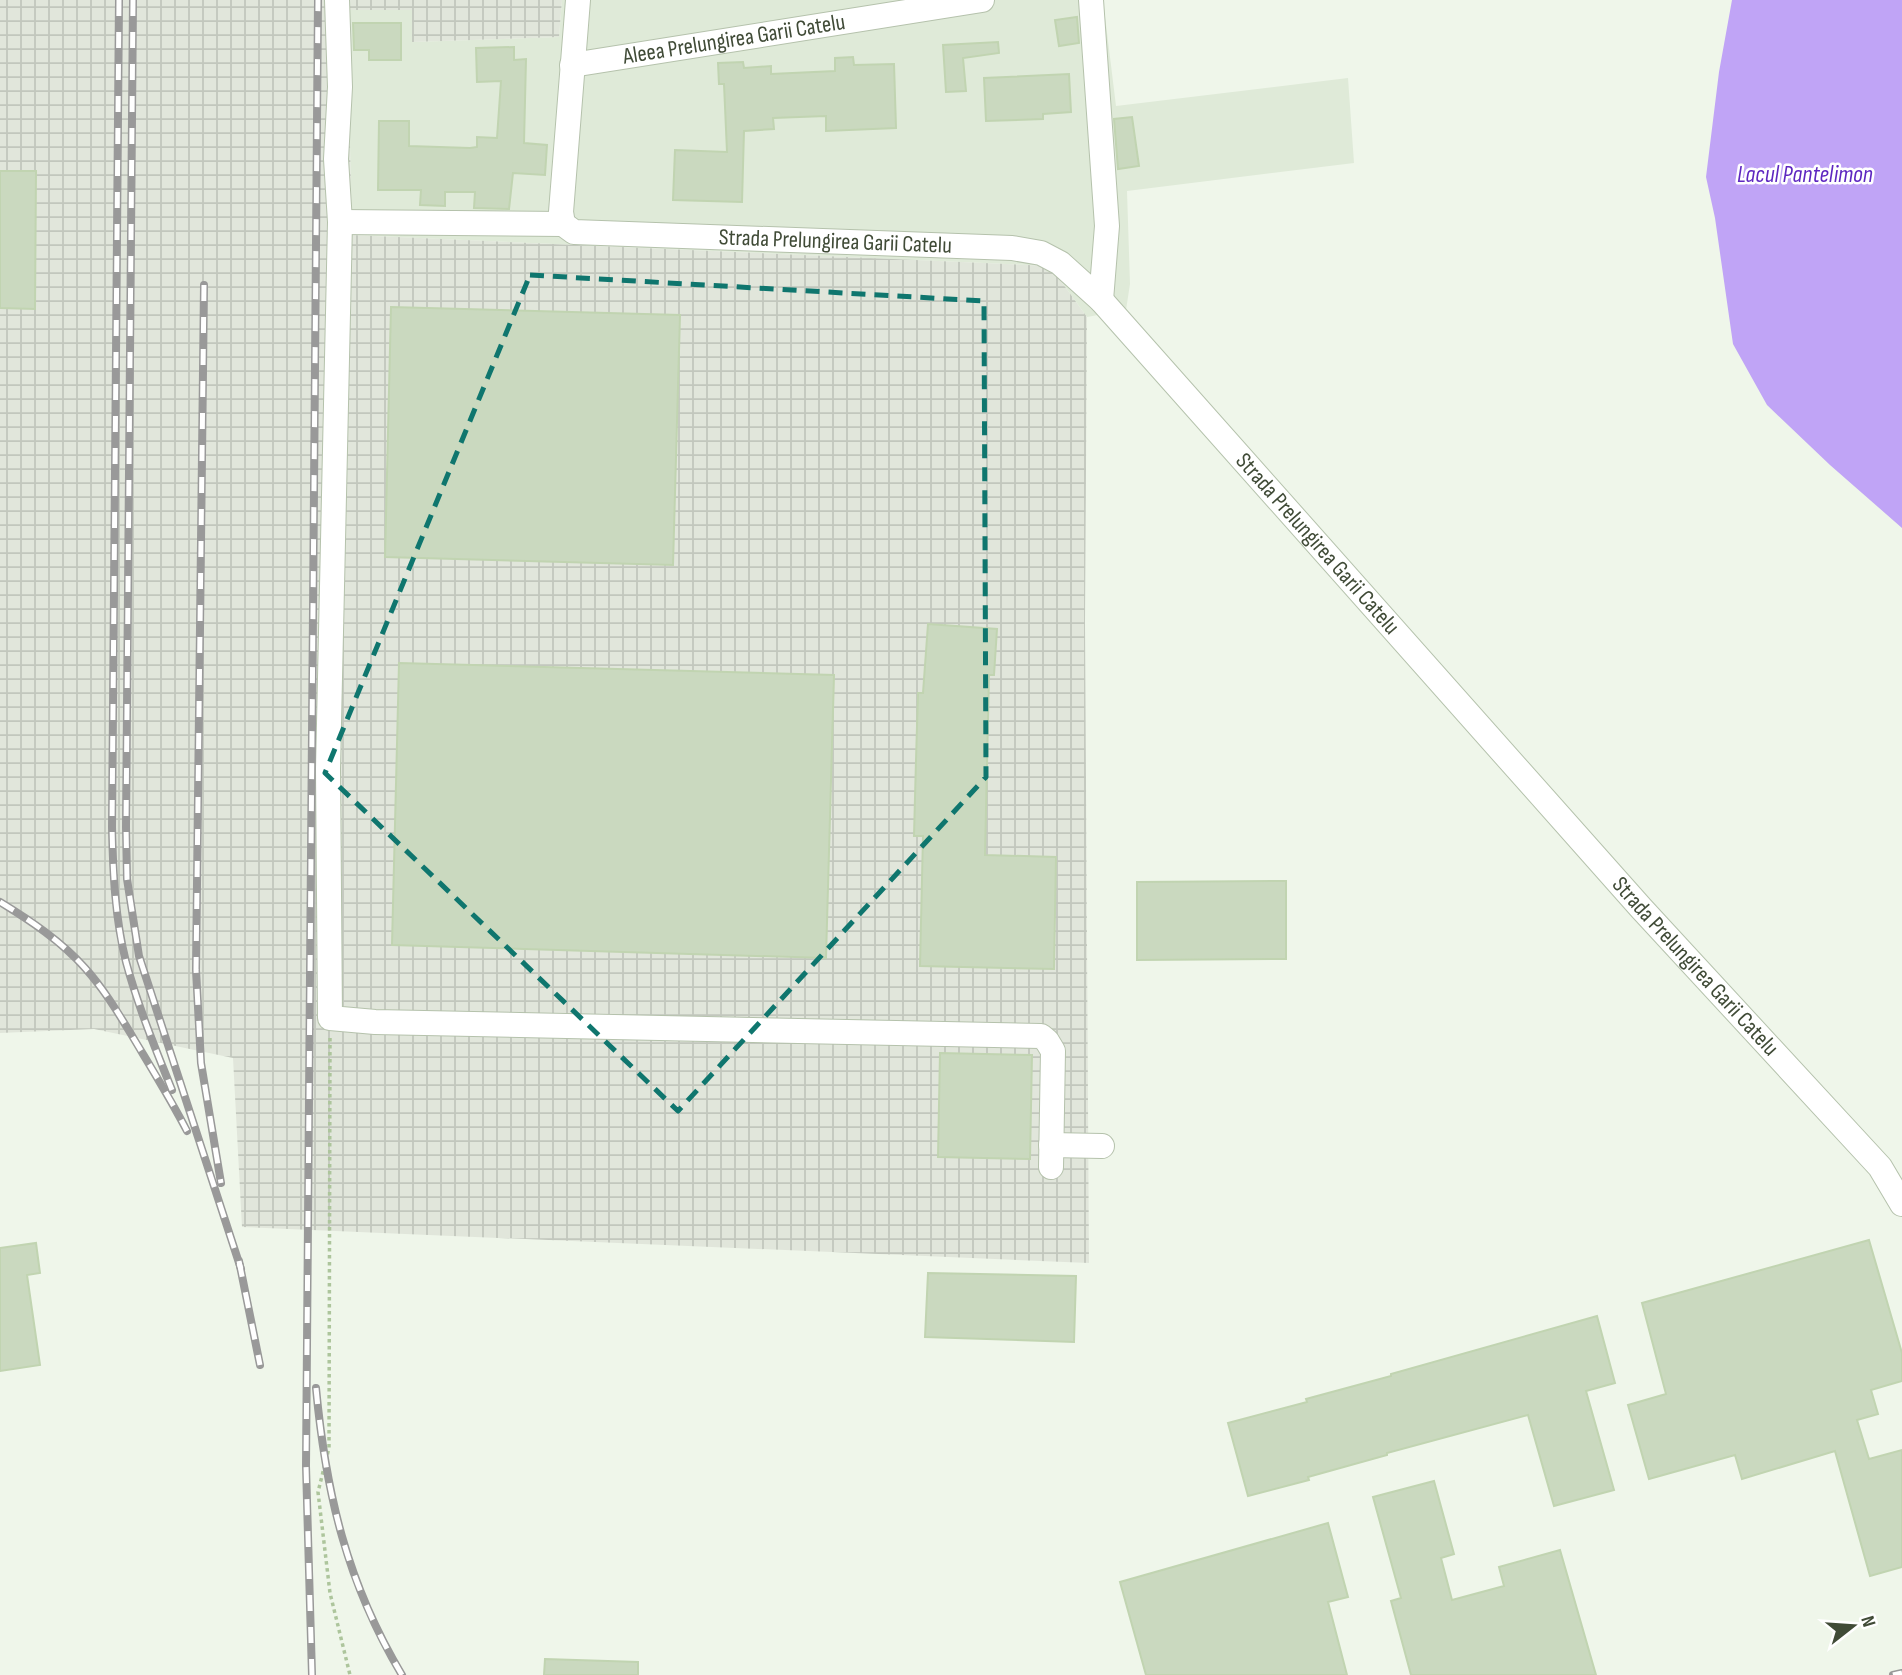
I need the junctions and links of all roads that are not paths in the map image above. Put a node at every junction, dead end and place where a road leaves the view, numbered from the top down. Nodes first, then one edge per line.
1 (337, 0) edge
2 (578, 0) edge
3 (982, 0) edge
4 (1090, 0) edge
5 (572, 65) junction
6 (340, 222) junction
7 (564, 224) junction
8 (1101, 300) junction
9 (1102, 1146) dead end
10 (1902, 1204) edge

1 - 6 street
2 - 5 street
3 - 5 street, Aleea Prelungirea Garii Catelu
4 - 8 street
5 - 7 street
6 - 7 street, Strada Prelungirea Garii Catelu
6 - 9 street
7 - 8 street, Strada Prelungirea Garii Catelu
8 - 10 street, Strada Prelungirea Garii Catelu

